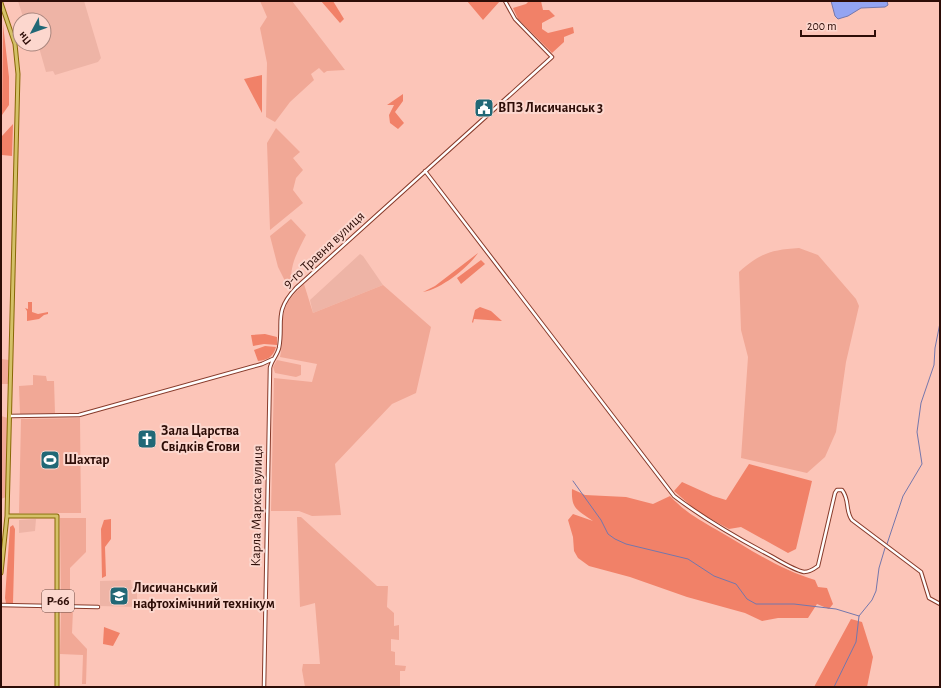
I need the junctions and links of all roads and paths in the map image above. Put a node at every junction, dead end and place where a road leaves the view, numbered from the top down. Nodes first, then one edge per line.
1 (505, 1) edge
2 (1, 3) edge
3 (425, 171) junction
4 (275, 357) junction
5 (262, 364) junction
6 (270, 374) junction
7 (10, 416) junction
8 (7, 516) junction
9 (1, 573) edge
10 (940, 604) edge
11 (1, 605) edge
12 (58, 606) junction
13 (98, 607) dead end
14 (56, 687) edge
15 (264, 687) edge

1 - 3 street, 9-го Травня вулиця
2 - 7 main road
3 - 4 street, 9-го Травня вулиця
3 - 10 street
4 - 5 street
4 - 6 street, Карла Маркса вулиця
5 - 6 street
5 - 7 street
6 - 15 street, Карла Маркса вулиця
7 - 8 main road
8 - 9 main road
8 - 12 main road, Р-66
11 - 12 street
12 - 13 street
12 - 14 main road, Р-66

